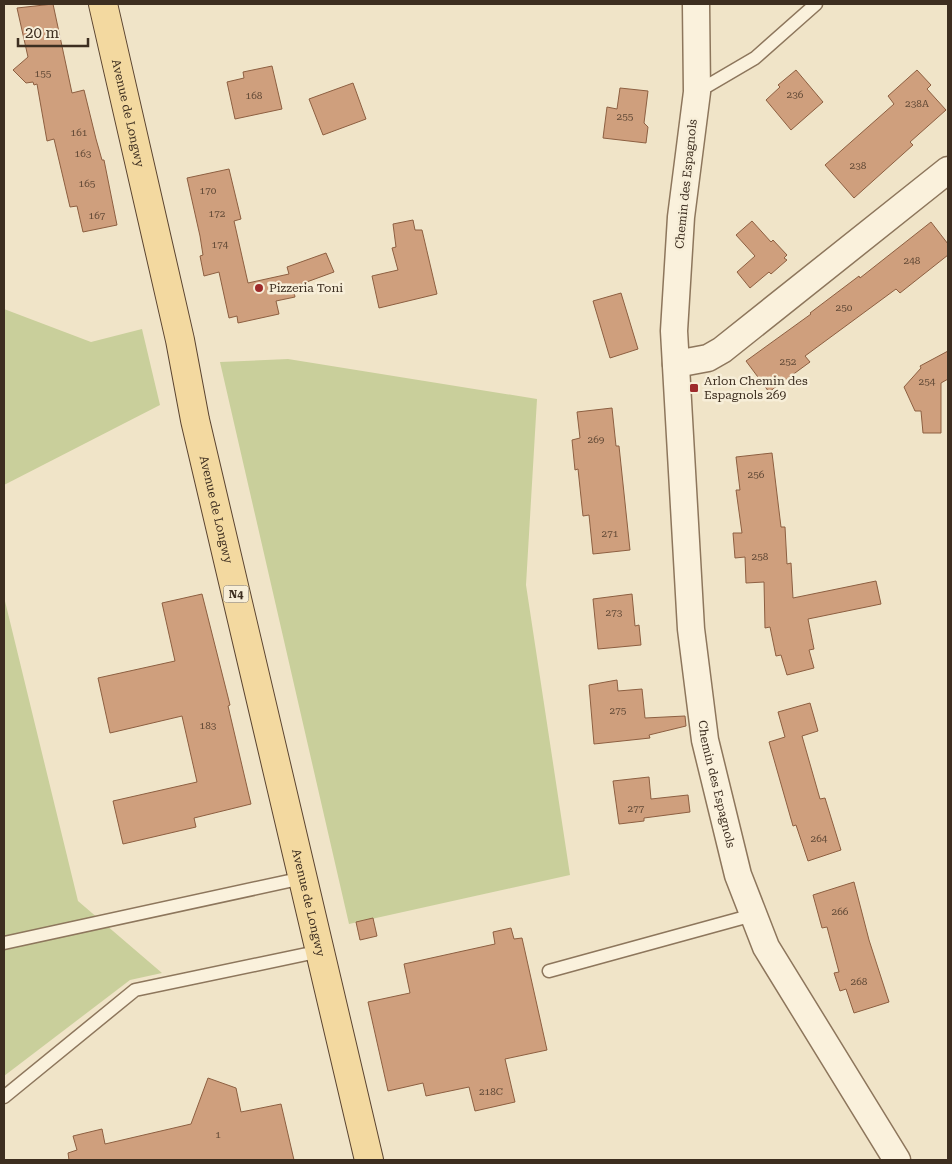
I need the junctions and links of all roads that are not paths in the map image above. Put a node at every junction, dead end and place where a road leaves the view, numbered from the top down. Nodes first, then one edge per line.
1 (103, 4) edge
2 (696, 4) edge
3 (816, 4) edge
4 (697, 92) junction
5 (948, 170) edge
6 (676, 364) junction
7 (303, 878) junction
8 (753, 915) junction
9 (4, 943) edge
10 (321, 951) junction
11 (549, 971) dead end
12 (4, 1097) edge
13 (369, 1160) edge
14 (897, 1160) edge

1 - 7 main road, Avenue de Longwy / N4
2 - 4 street, Chemin des Espagnols
3 - 4 lane
4 - 6 street, Chemin des Espagnols
5 - 6 street
6 - 8 street, Chemin des Espagnols
7 - 9 lane
7 - 10 main road, Avenue de Longwy / N4
8 - 11 lane
8 - 14 street, Chemin des Espagnols
10 - 12 lane
10 - 13 main road, Avenue de Longwy / N4

